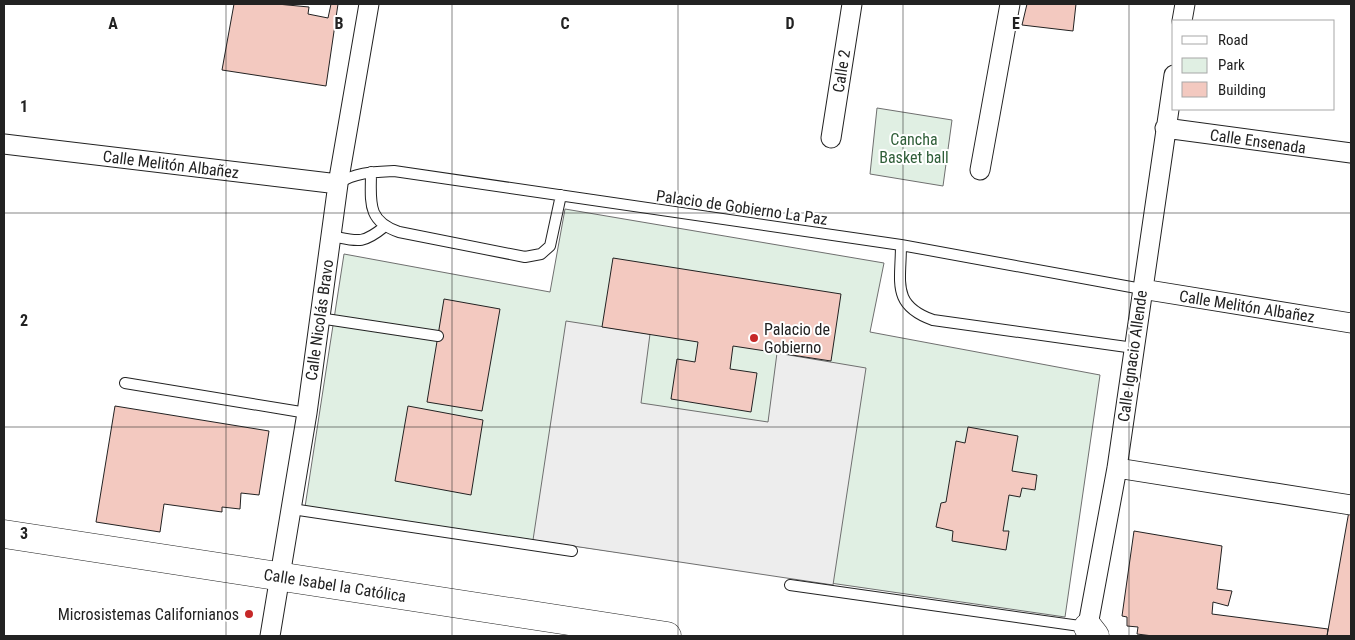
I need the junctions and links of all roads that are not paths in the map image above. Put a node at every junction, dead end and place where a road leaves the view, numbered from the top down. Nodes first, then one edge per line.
1 (369, 4) edge
2 (852, 4) edge
3 (1010, 4) edge
4 (1185, 4) edge
5 (1182, 20) edge
6 (1172, 87) edge
7 (1165, 128) junction
8 (831, 138) dead end
9 (4, 144) edge
10 (1351, 153) edge
11 (980, 170) dead end
12 (371, 172) junction
13 (338, 184) junction
14 (561, 195) junction
15 (384, 227) junction
16 (331, 236) junction
17 (901, 245) junction
18 (1142, 289) junction
19 (319, 318) junction
20 (1351, 323) edge
21 (438, 336) dead end
22 (1134, 348) junction
23 (125, 384) dead end
24 (307, 413) junction
25 (1116, 468) junction
26 (1351, 505) edge
27 (292, 509) junction
28 (4, 534) edge
29 (572, 550) dead end
30 (279, 576) junction
31 (790, 585) dead end
32 (1089, 633) edge
33 (270, 636) edge
34 (666, 636) edge

1 - 13 street, Calle Nicolás Bravo
2 - 8 street, Calle 2
3 - 11 street
4 - 5 street
6 - 7 street, Calle Ignacio Allende
7 - 10 street, Calle Ensenada
7 - 18 street, Calle Ignacio Allende
9 - 13 street, Calle Melitón Albañez
12 - 13 lane, Palacio de Gobierno La Paz
12 - 14 lane, Palacio de Gobierno La Paz
12 - 15 lane
13 - 16 street, Calle Nicolás Bravo
14 - 15 lane
14 - 17 lane, Palacio de Gobierno La Paz
15 - 16 lane
16 - 19 street, Calle Nicolás Bravo
17 - 18 lane, Palacio de Gobierno La Paz
17 - 22 lane
18 - 20 street, Calle Melitón Albañez
18 - 22 street, Calle Ignacio Allende
19 - 21 lane
19 - 24 street, Calle Nicolás Bravo
22 - 25 street, Calle Ignacio Allende
23 - 24 lane
24 - 27 street, Calle Nicolás Bravo
25 - 26 street
25 - 32 street, Calle Ignacio Allende
27 - 29 lane
27 - 30 street, Calle Nicolás Bravo
28 - 30 street, Calle Isabel la Católica
30 - 33 street, Calle Nicolás Bravo
30 - 34 street, Calle Isabel la Católica
31 - 32 lane

